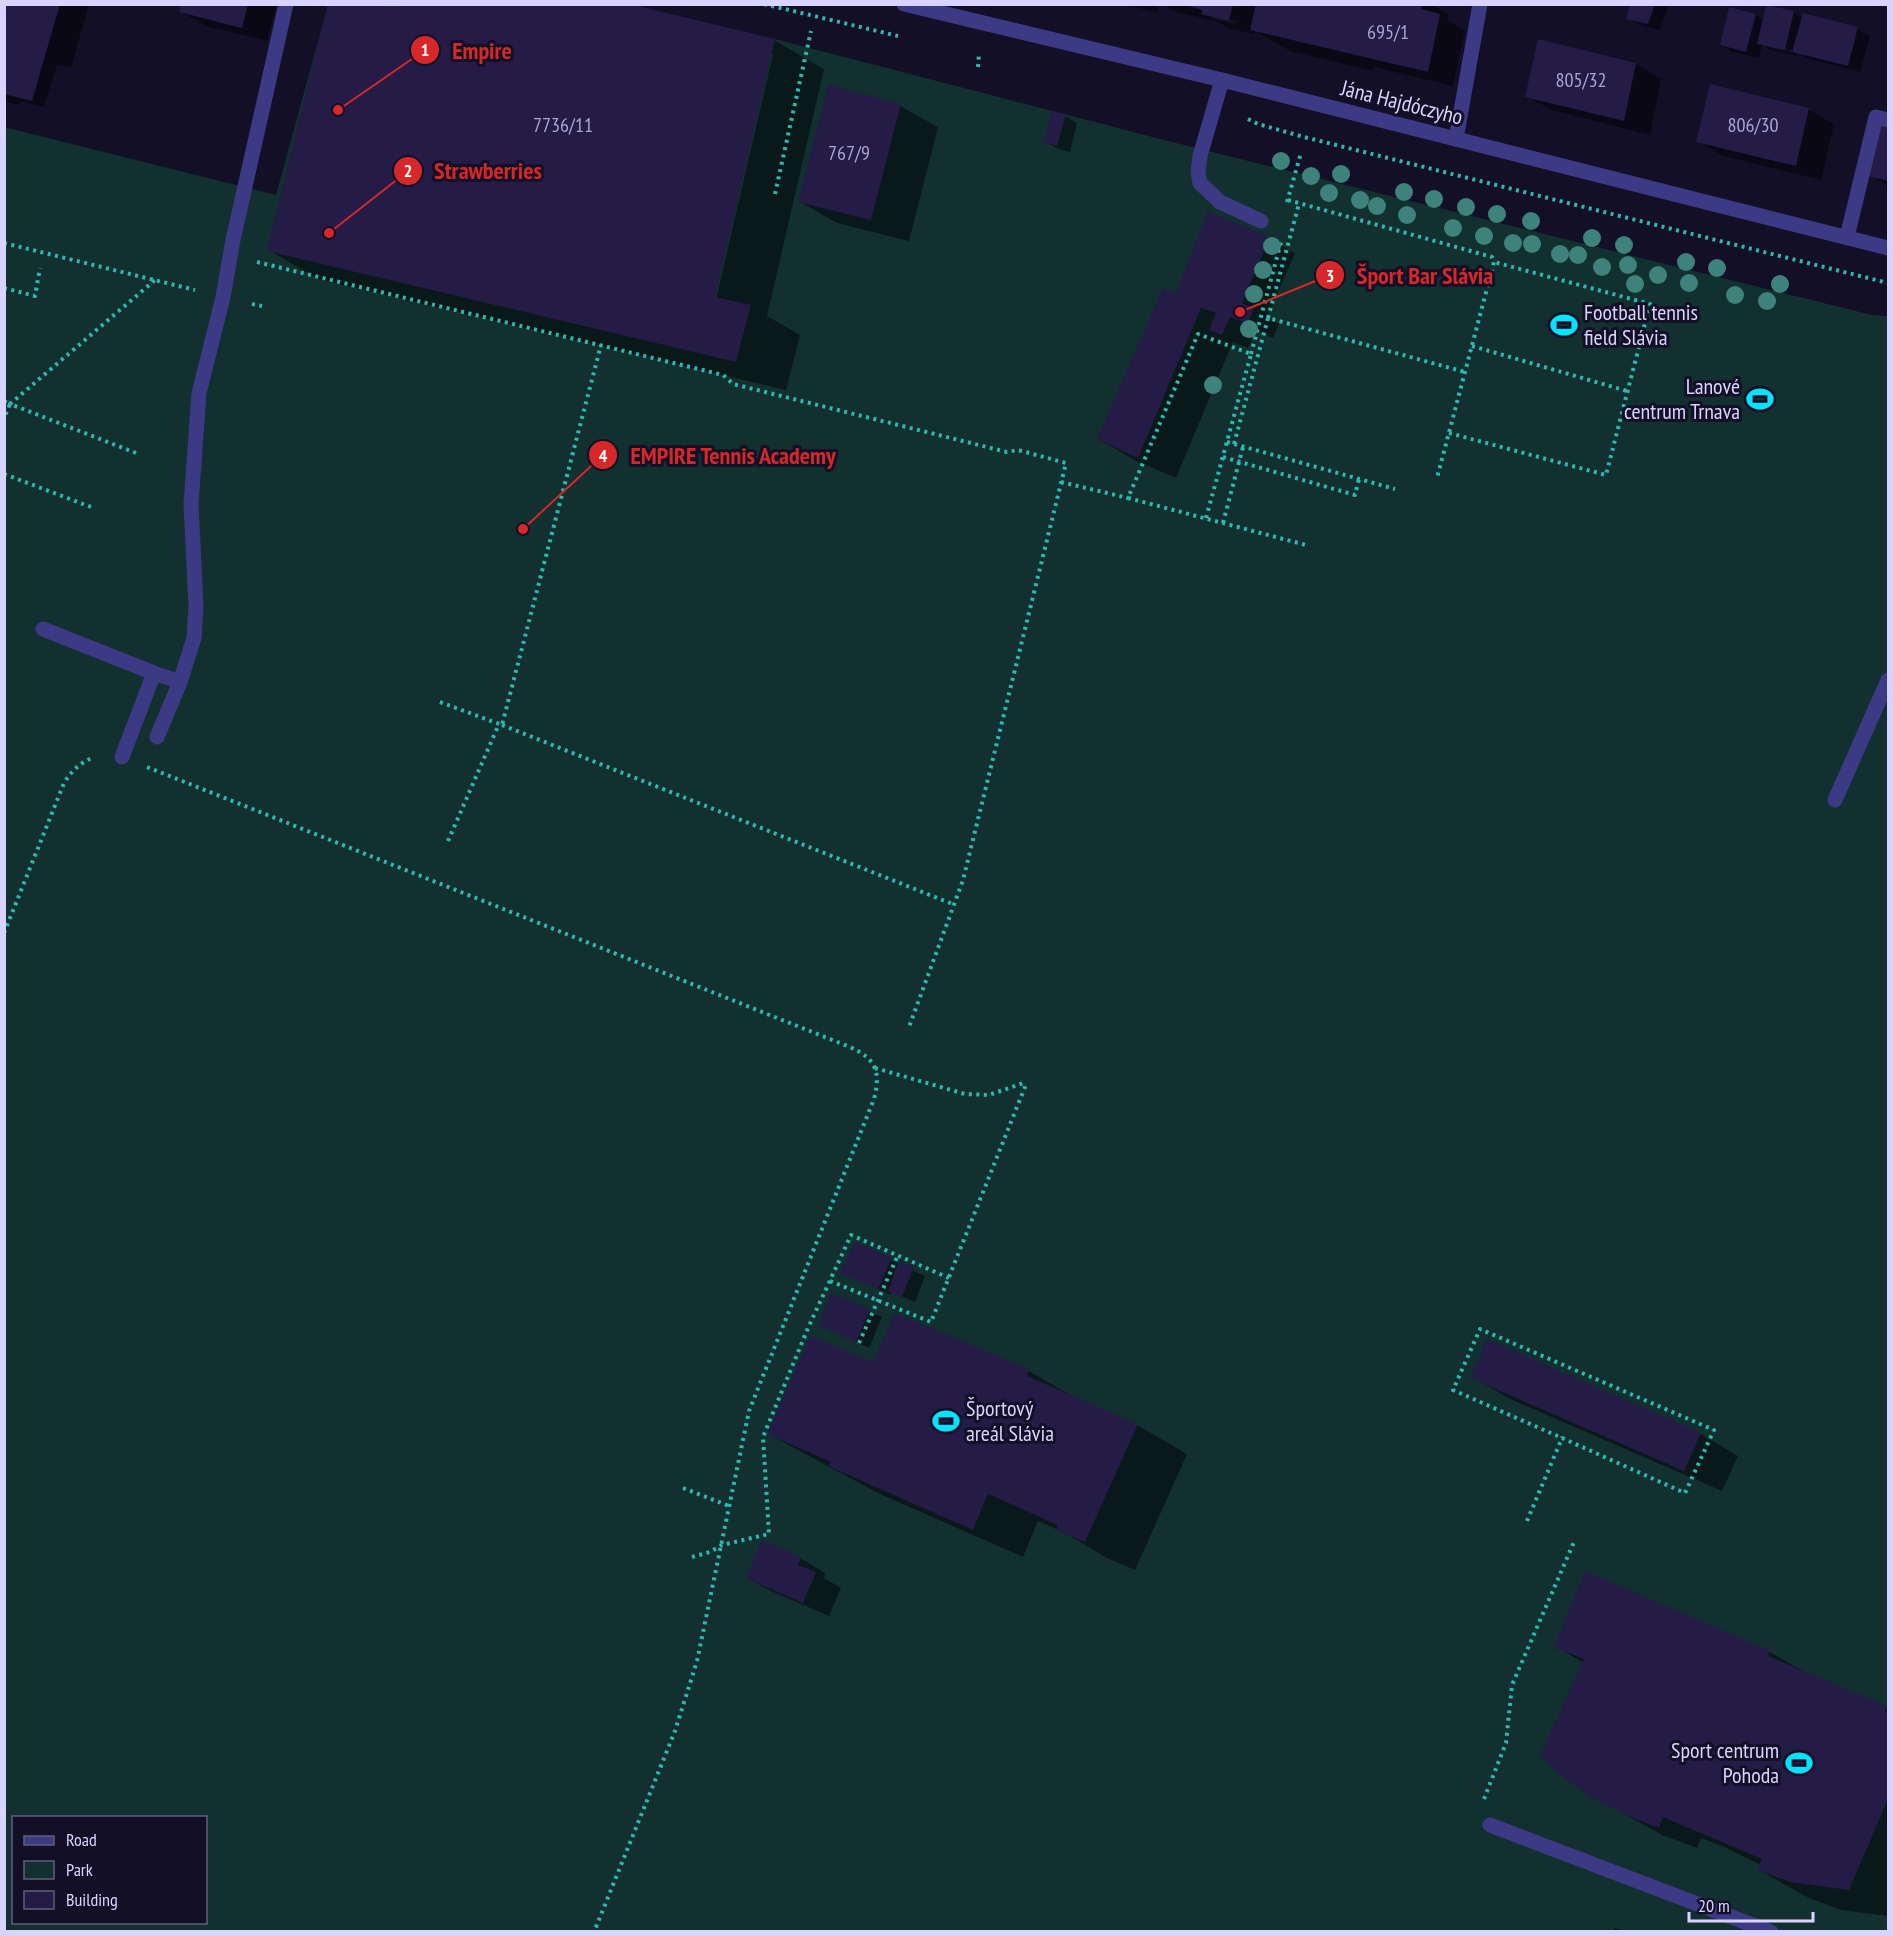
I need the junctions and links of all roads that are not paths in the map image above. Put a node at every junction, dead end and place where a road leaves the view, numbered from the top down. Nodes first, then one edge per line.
1 (286, 4) edge
2 (1479, 4) edge
3 (911, 5) edge
4 (1222, 80) junction
5 (1888, 120) edge
6 (1456, 139) junction
7 (1261, 221) dead end
8 (1847, 237) junction
9 (1888, 248) edge
10 (44, 629) dead end
11 (154, 673) junction
12 (1888, 680) edge
13 (180, 682) junction
14 (157, 737) dead end
15 (122, 757) road end
16 (1835, 800) dead end
17 (1490, 1824) road end
18 (1771, 1932) edge

1 - 13 street
2 - 6 street
3 - 4 street, Jána Hajdóczyho
4 - 6 street, Jána Hajdóczyho
4 - 7 street
5 - 8 street
6 - 8 street, Jána Hajdóczyho
8 - 9 street, Jána Hajdóczyho
10 - 11 street
11 - 13 street
11 - 15 street
12 - 16 street
13 - 14 street
17 - 18 street

